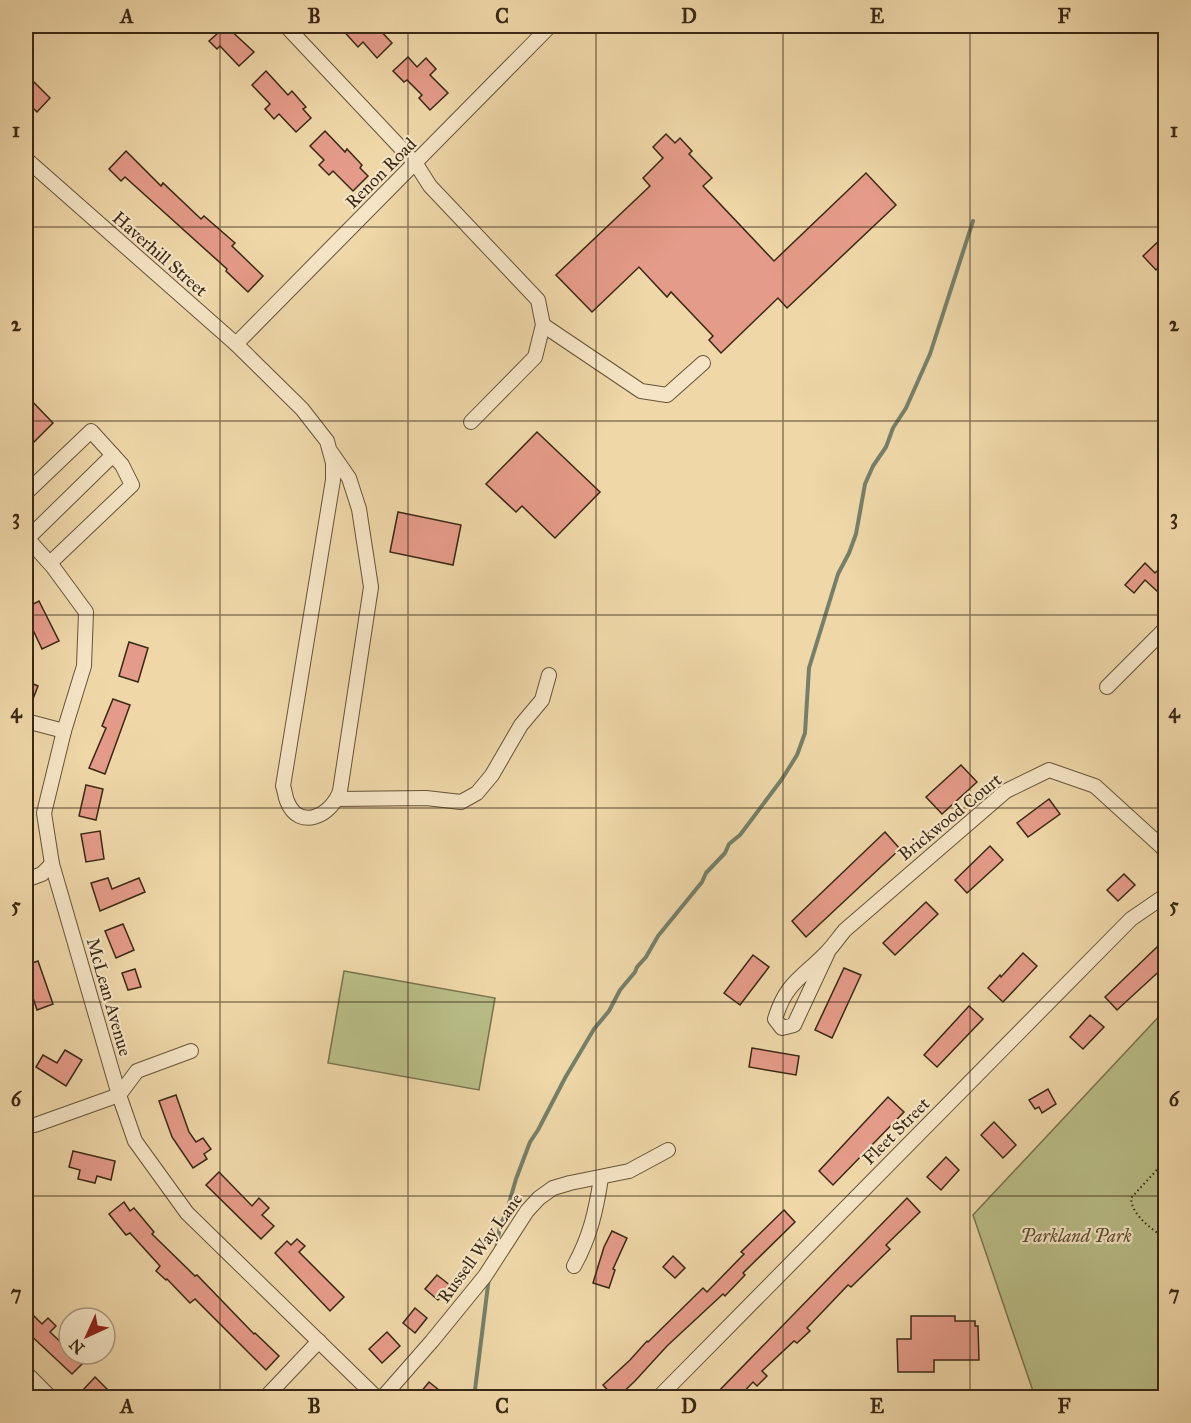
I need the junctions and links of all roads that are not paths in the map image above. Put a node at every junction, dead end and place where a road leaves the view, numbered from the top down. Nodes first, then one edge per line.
1 (286, 26) edge
2 (550, 26) edge
3 (26, 159) edge
4 (416, 164) junction
5 (543, 325) junction
6 (236, 344) junction
7 (703, 363) dead end
8 (471, 422) dead end
9 (331, 452) junction
10 (113, 455) junction
11 (26, 494) edge
12 (26, 538) edge
13 (50, 563) junction
14 (1166, 628) edge
15 (549, 675) dead end
16 (1107, 687) dead end
17 (26, 721) edge
18 (63, 731) junction
19 (337, 799) junction
20 (1166, 853) edge
21 (52, 864) junction
22 (26, 880) edge
23 (1166, 895) edge
24 (828, 952) junction
25 (191, 1051) dead end
26 (119, 1095) junction
27 (35, 1125) dead end
28 (668, 1150) dead end
29 (601, 1178) junction
30 (574, 1266) dead end
31 (319, 1341) junction
32 (26, 1373) edge
33 (51, 1398) edge
34 (265, 1398) edge
35 (377, 1398) edge
36 (382, 1398) edge
37 (658, 1398) edge

1 - 4 street
2 - 4 street, Renon Road
3 - 6 street, Haverhill Street
4 - 5 street
4 - 6 street, Renon Road
5 - 7 street
5 - 8 street
6 - 9 street, Haverhill Street
9 - 19 street, Haverhill Street
9 - 19 street
10 - 11 street
10 - 12 street
10 - 13 street
12 - 13 street, McLean Avenue
13 - 18 street, McLean Avenue
14 - 16 street
15 - 19 street
17 - 18 street
18 - 21 street, McLean Avenue
20 - 24 street, Brickwood Court
21 - 22 street
21 - 26 street, McLean Avenue
23 - 37 street, Fleet Street
24 - 24 street, Brickwood Court
25 - 26 street
26 - 27 street
26 - 31 street, McLean Avenue
28 - 29 street, Russell Way Lane
29 - 30 street
29 - 36 street, Russell Way Lane
31 - 34 street
31 - 35 street, McLean Avenue
32 - 33 street

